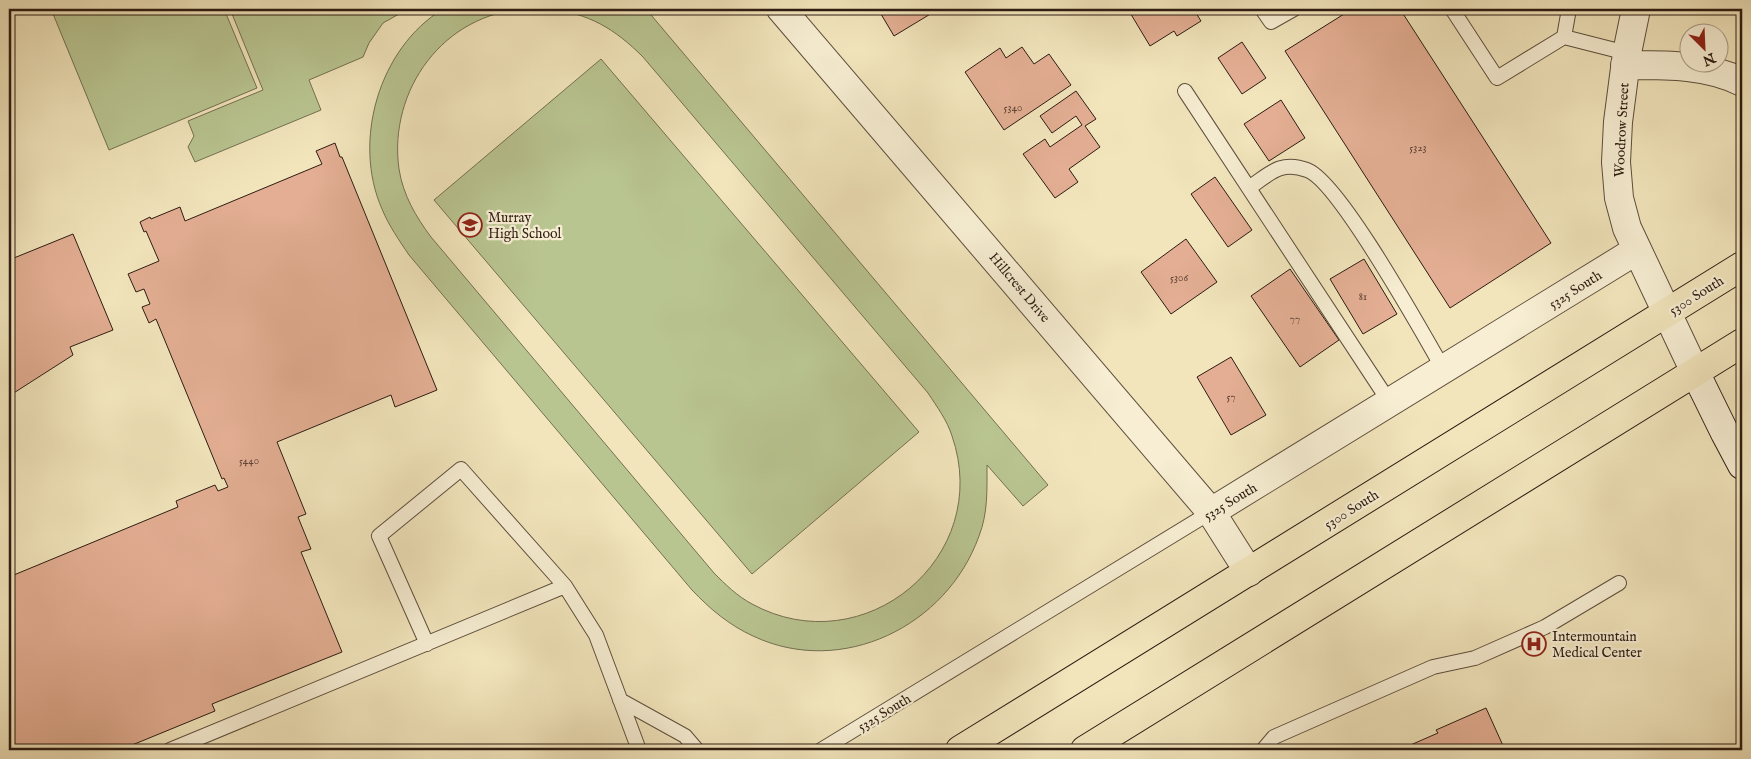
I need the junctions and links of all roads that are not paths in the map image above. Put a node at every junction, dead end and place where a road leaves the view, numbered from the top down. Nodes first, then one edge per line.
1 (781, 9) edge
2 (1262, 9) edge
3 (1294, 9) edge
4 (1452, 9) edge
5 (1568, 9) edge
6 (1636, 9) edge
7 (1564, 37) junction
8 (1626, 59) junction
9 (1742, 82) edge
10 (1185, 91) dead end
11 (1250, 188) junction
12 (1637, 250) junction
13 (1742, 266) edge
14 (1667, 313) junction
15 (1742, 343) edge
16 (1444, 370) junction
17 (1695, 372) junction
18 (1390, 403) junction
19 (1742, 465) edge
20 (1211, 512) junction
21 (1249, 572) junction
22 (1619, 583) dead end
23 (566, 586) junction
24 (427, 644) junction
25 (620, 700) junction
26 (1013, 719) junction
27 (170, 750) edge
28 (639, 750) edge
29 (697, 750) edge
30 (821, 750) edge
31 (960, 750) edge
32 (991, 750) edge
33 (1085, 750) edge
34 (1263, 750) edge

1 - 20 street, Hillcrest Drive
2 - 3 lane
4 - 7 lane
5 - 7 lane
6 - 8 street, Woodrow Street
7 - 8 lane
8 - 9 street
8 - 12 street, Woodrow Street
10 - 11 lane
11 - 16 lane
11 - 18 lane
12 - 14 street, Woodrow Street
12 - 16 street, 5325 South
13 - 14 main road, 5300 South
14 - 17 street, Woodrow Street
14 - 21 main road, 5300 South
15 - 17 main road
16 - 18 street, 5325 South
17 - 19 street, Woodrow Street
17 - 33 main road
18 - 20 street, 5325 South
20 - 21 street, Hillcrest Drive
20 - 30 lane, 5325 South
21 - 26 main road, 5300 South
22 - 34 lane
23 - 24 lane
23 - 24 lane
23 - 25 lane
24 - 27 lane
25 - 28 lane
25 - 29 lane
26 - 31 main road, 5300 South
26 - 32 main road

